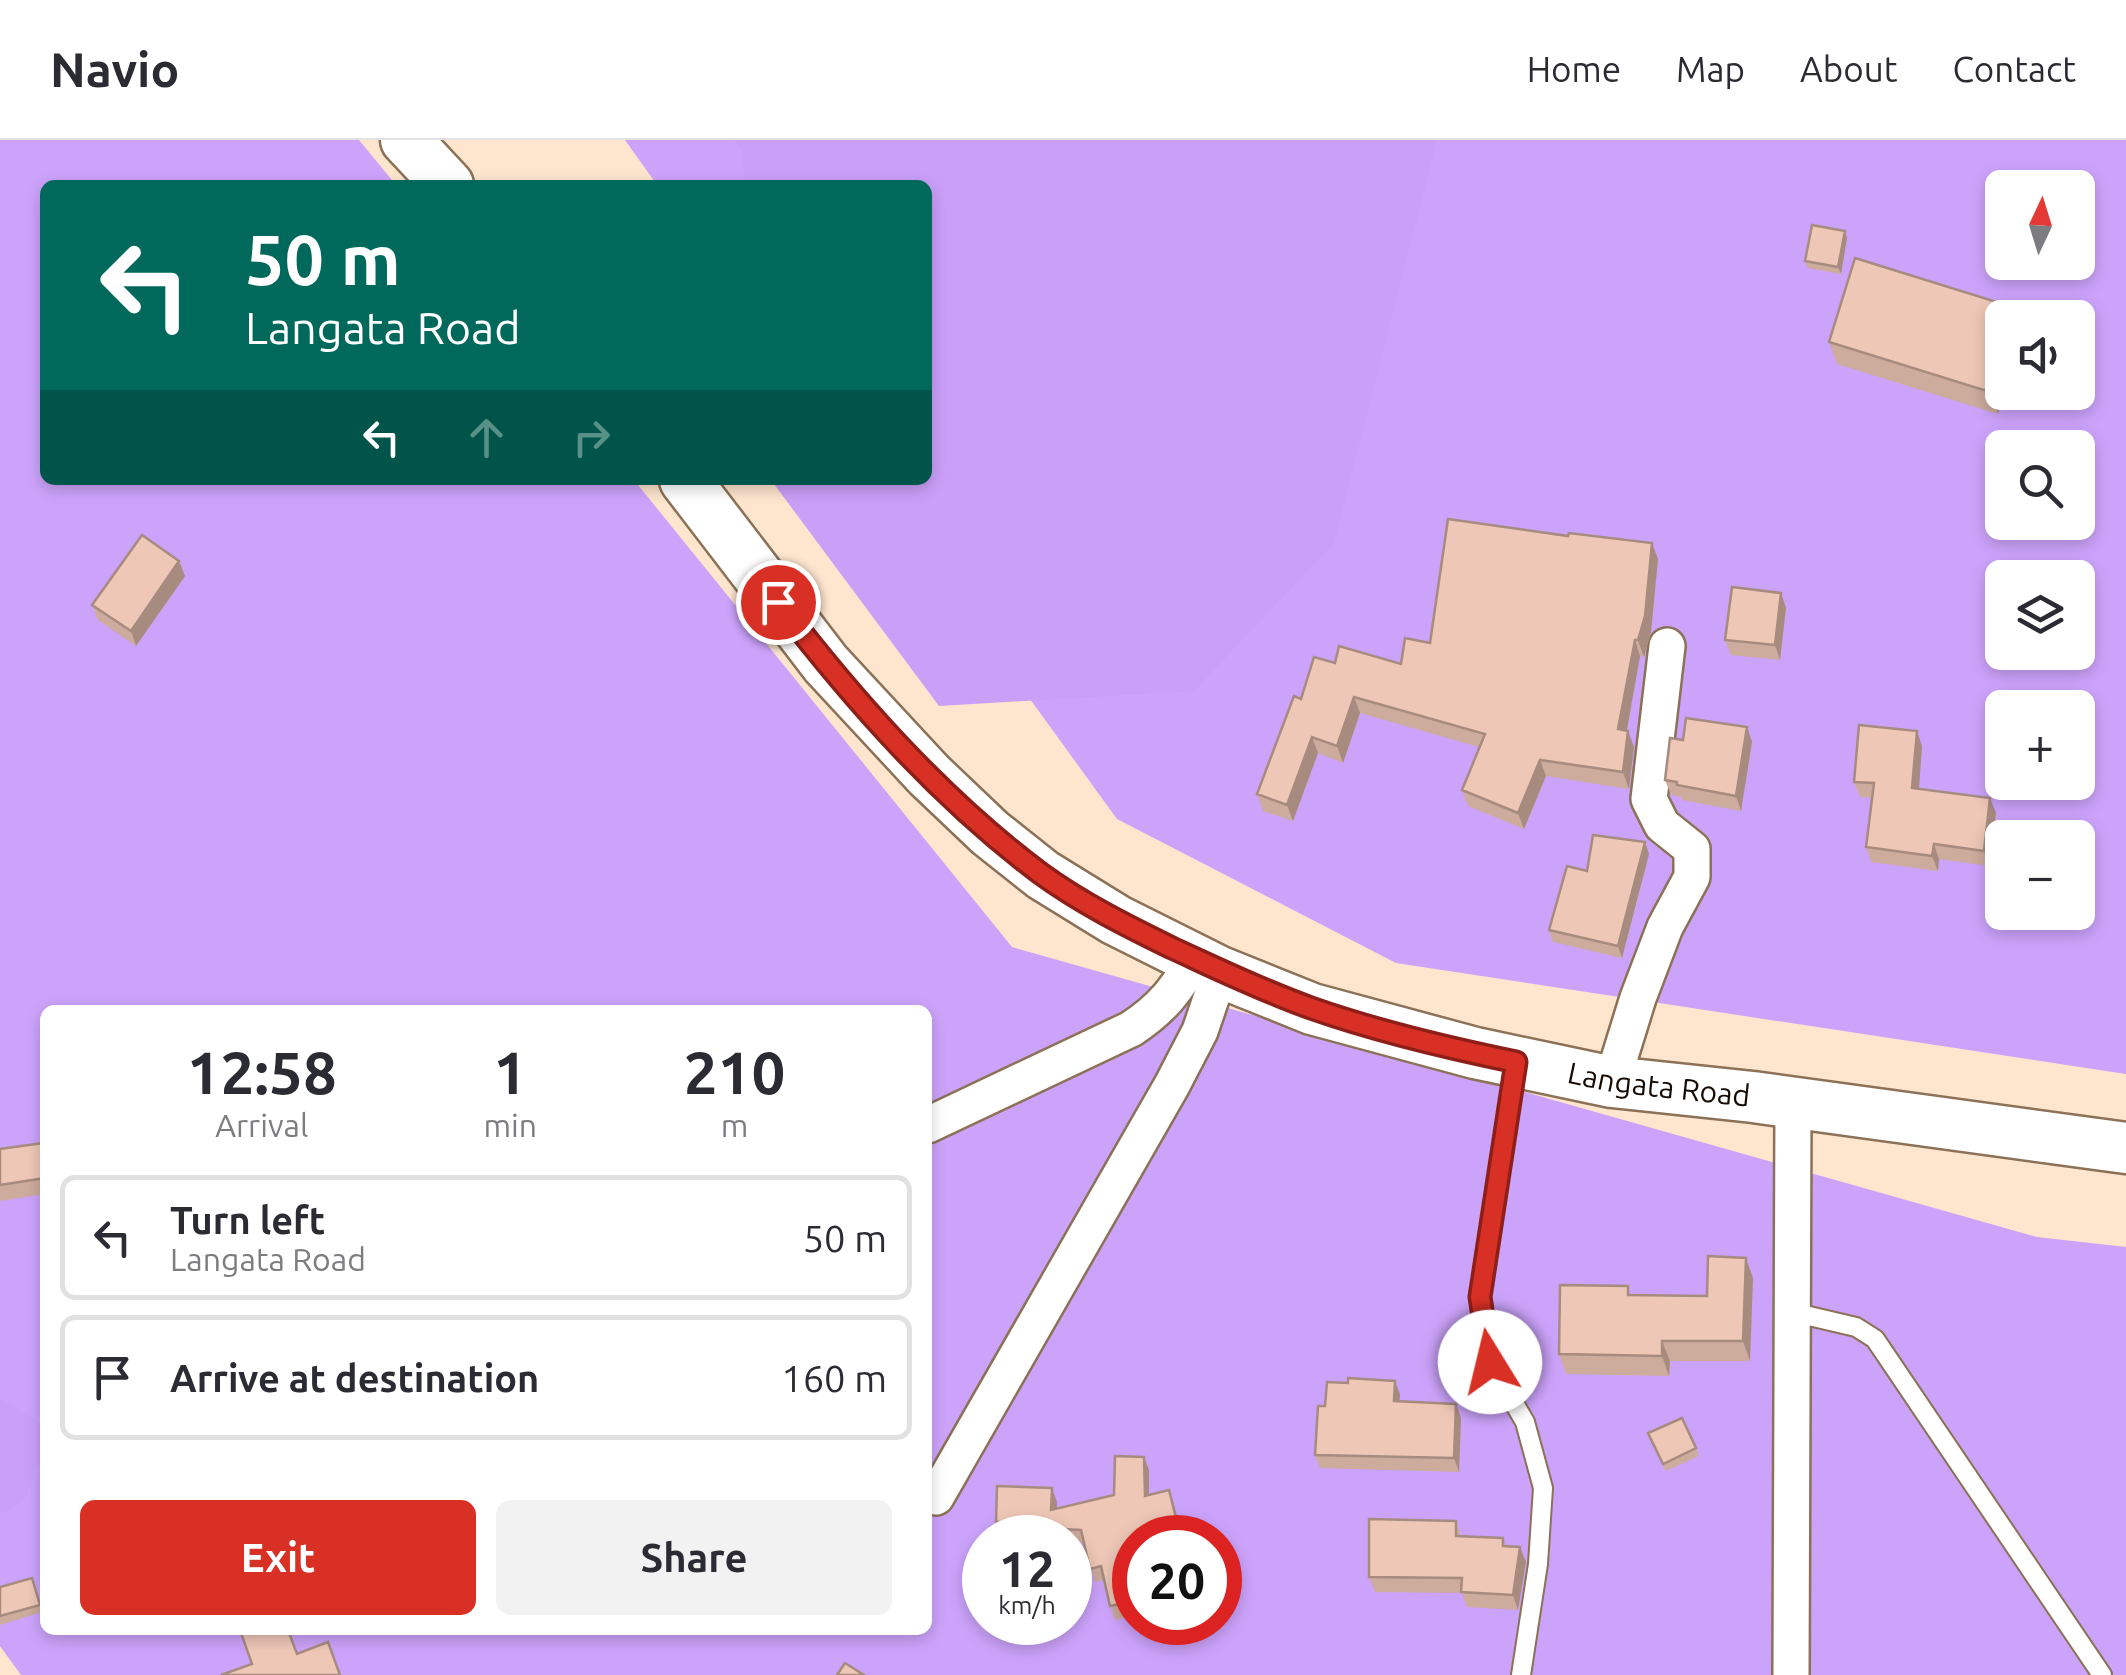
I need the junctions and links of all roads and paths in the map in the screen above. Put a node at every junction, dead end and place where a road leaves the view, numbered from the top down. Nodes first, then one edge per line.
1 (406, 140) edge
2 (450, 140) edge
3 (443, 180) edge
4 (472, 180) edge
5 (688, 485) edge
6 (1667, 646) dead end
7 (1208, 965) junction
8 (1516, 1062) junction
9 (1612, 1082) junction
10 (1793, 1103) junction
11 (932, 1123) edge
12 (2126, 1148) edge
13 (1792, 1312) junction
14 (936, 1497) dead end
15 (1521, 1675) edge
16 (1791, 1675) edge
17 (2102, 1675) edge

1 - 3 main road
2 - 4 main road
5 - 7 main road, Langata Road
6 - 9 street
7 - 8 main road, Langata Road
7 - 11 street
7 - 14 street
8 - 9 main road, Langata Road
8 - 15 lane
9 - 10 main road, Langata Road
10 - 12 main road, Langata Road
10 - 13 street
13 - 16 street
13 - 17 lane

